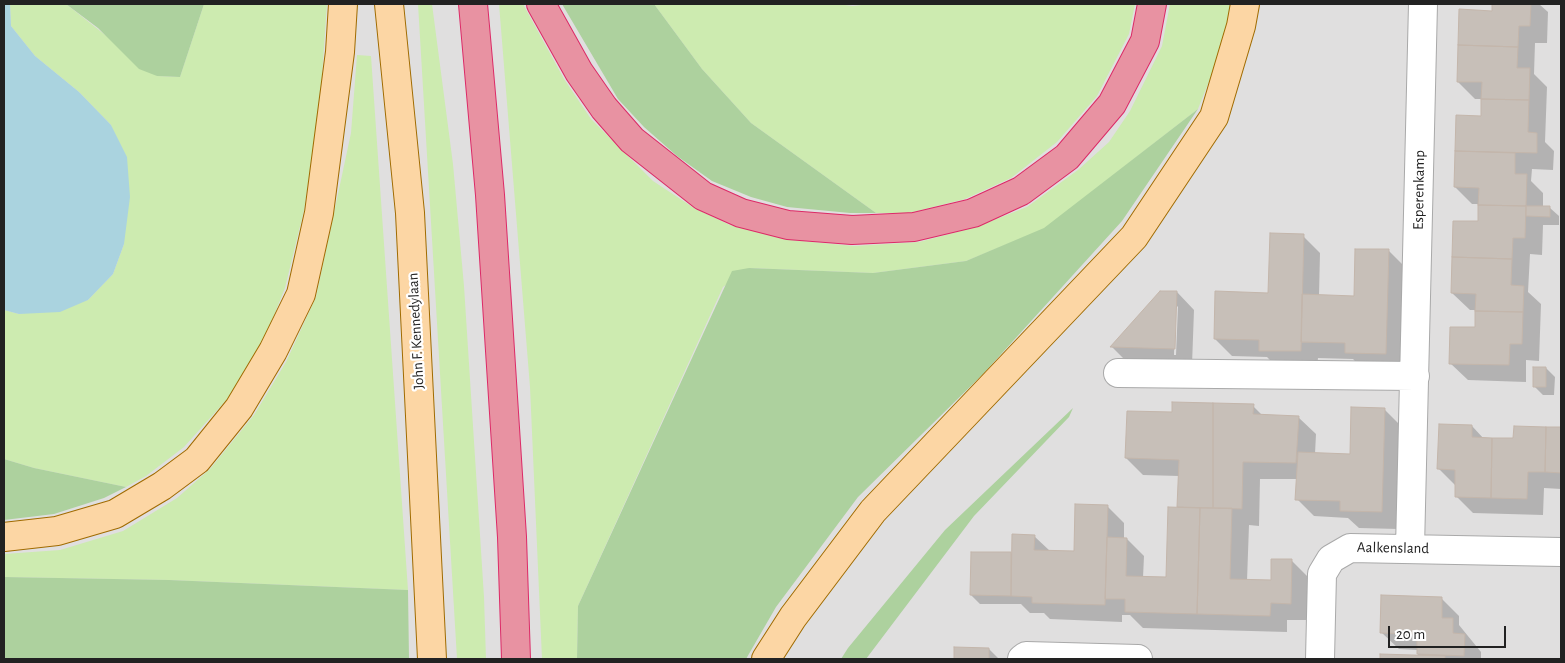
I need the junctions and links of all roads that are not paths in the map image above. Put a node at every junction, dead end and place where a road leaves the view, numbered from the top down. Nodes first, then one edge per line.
1 (343, 4) edge
2 (389, 4) edge
3 (473, 4) edge
4 (541, 4) edge
5 (1152, 4) edge
6 (1245, 4) edge
7 (1423, 4) edge
8 (1118, 373) dead end
9 (1415, 376) junction
10 (4, 537) edge
11 (1410, 548) junction
12 (1561, 552) edge
13 (432, 659) edge
14 (516, 659) edge
15 (766, 659) edge
16 (1022, 659) edge
17 (1138, 659) edge
18 (1320, 659) edge

1 - 10 main road
2 - 13 main road, John F. Kennedylaan
3 - 14 highway
4 - 5 highway
6 - 15 main road
7 - 9 street, Esperenkamp
8 - 9 street
9 - 11 street, Esperenkamp
11 - 12 street, Aalkensland
11 - 18 street, Aalkensland
16 - 17 street

